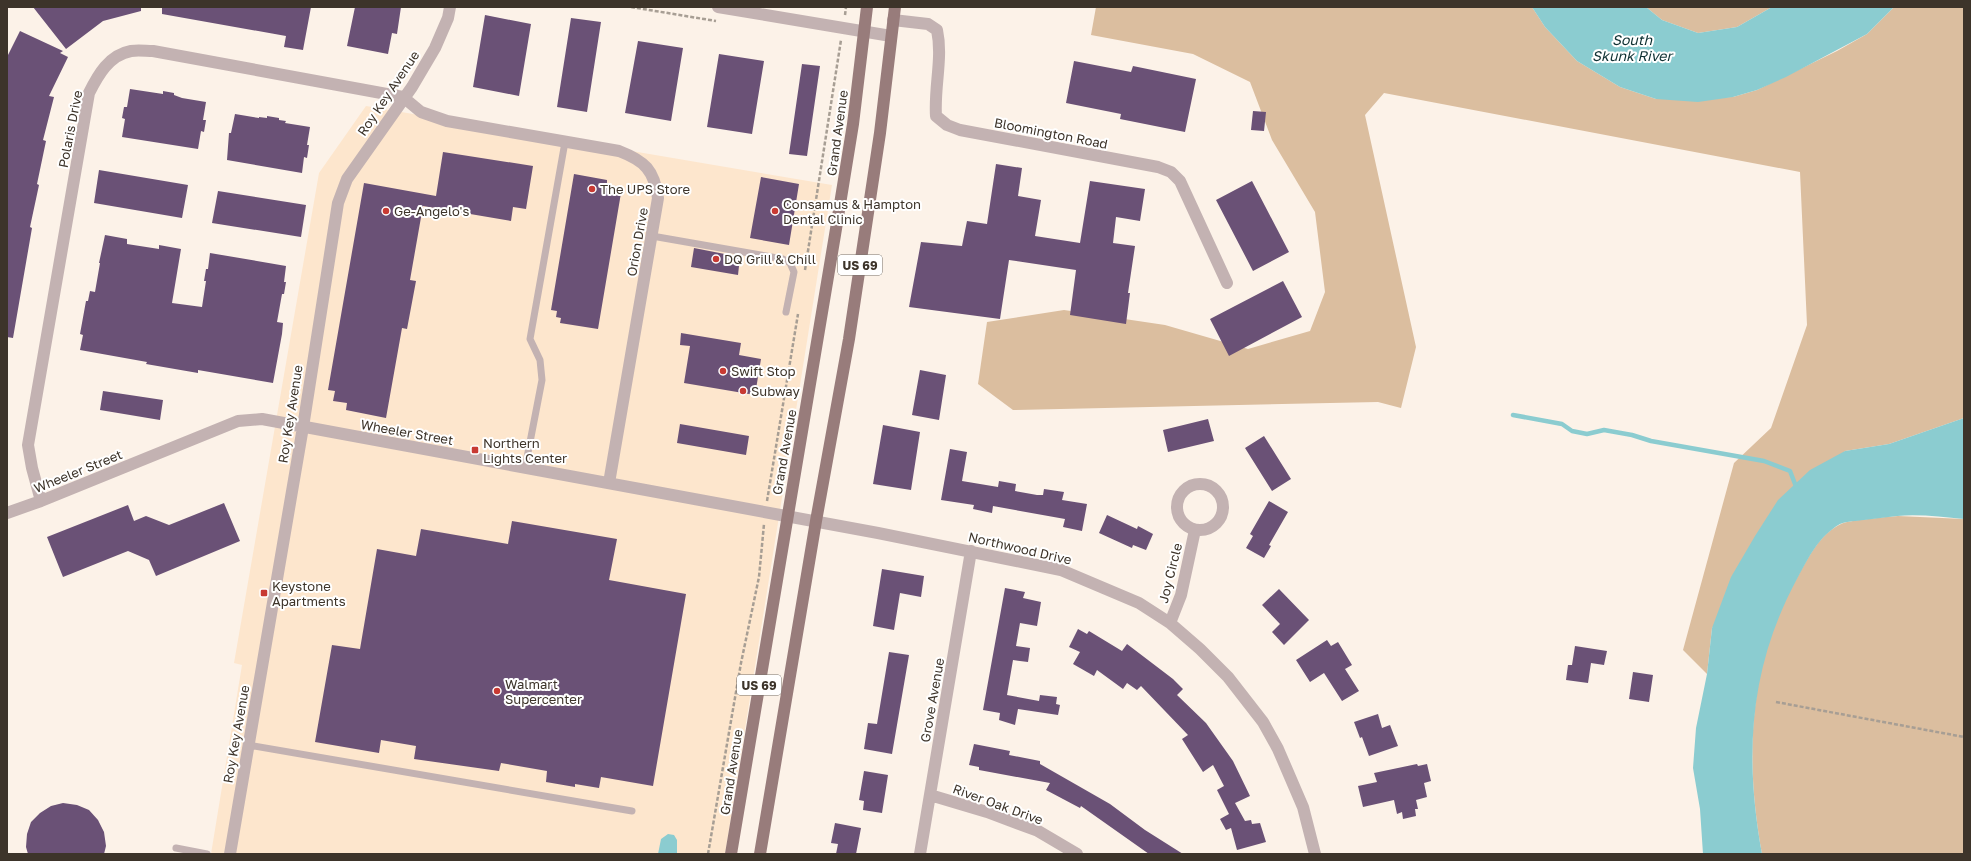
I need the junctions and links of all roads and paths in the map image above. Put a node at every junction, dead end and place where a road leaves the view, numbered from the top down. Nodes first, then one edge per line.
1 (450, 7) edge
2 (718, 7) edge
3 (867, 7) edge
4 (895, 7) edge
5 (893, 20) junction
6 (864, 32) junction
7 (891, 36) junction
8 (403, 98) junction
9 (565, 142) junction
10 (652, 236) junction
11 (1228, 284) dead end
12 (786, 312) dead end
13 (303, 427) junction
14 (524, 468) junction
15 (609, 483) junction
16 (41, 501) junction
17 (7, 513) edge
18 (787, 516) junction
19 (816, 521) junction
20 (763, 529) dead end
21 (1195, 530) dead end
22 (971, 551) junction
23 (1170, 623) junction
24 (1776, 702) dead end
25 (1964, 737) edge
26 (248, 745) junction
27 (930, 795) junction
28 (632, 811) dead end
29 (176, 848) dead end
30 (207, 854) edge
31 (230, 854) edge
32 (708, 854) edge
33 (731, 854) edge
34 (760, 854) edge
35 (920, 854) edge
36 (1077, 854) edge
37 (1315, 854) edge

1 - 8 street, Roy Key Avenue
2 - 6 street
3 - 6 main road, Grand Avenue / US 69
4 - 5 main road, US 69
5 - 7 main road, US 69
5 - 11 street, Bloomington Road
6 - 7 street
6 - 18 main road, Grand Avenue / US 69
7 - 19 main road, US 69
8 - 9 street, Orion Drive
8 - 13 street, Roy Key Avenue
8 - 16 street, Polaris Drive
9 - 10 street, Orion Drive
9 - 14 lane
10 - 12 lane
10 - 15 street, Orion Drive
13 - 14 street, Wheeler Street
13 - 16 street, Wheeler Street
13 - 26 street, Roy Key Avenue
14 - 15 street, Wheeler Street
15 - 18 street, Wheeler Street
16 - 17 street, Wheeler Street
18 - 19 street, Wheeler Street
18 - 33 main road, Grand Avenue / US 69
19 - 22 street, Northwood Drive
19 - 34 main road, US 69
20 - 32 path
21 - 23 street, Joy Circle
22 - 23 street, Northwood Drive
22 - 27 street, Grove Avenue
23 - 37 street, Northwood Drive
24 - 25 path
26 - 28 lane
26 - 31 street, Roy Key Avenue
27 - 35 street, Grove Avenue
27 - 36 street, River Oak Drive
29 - 30 lane

